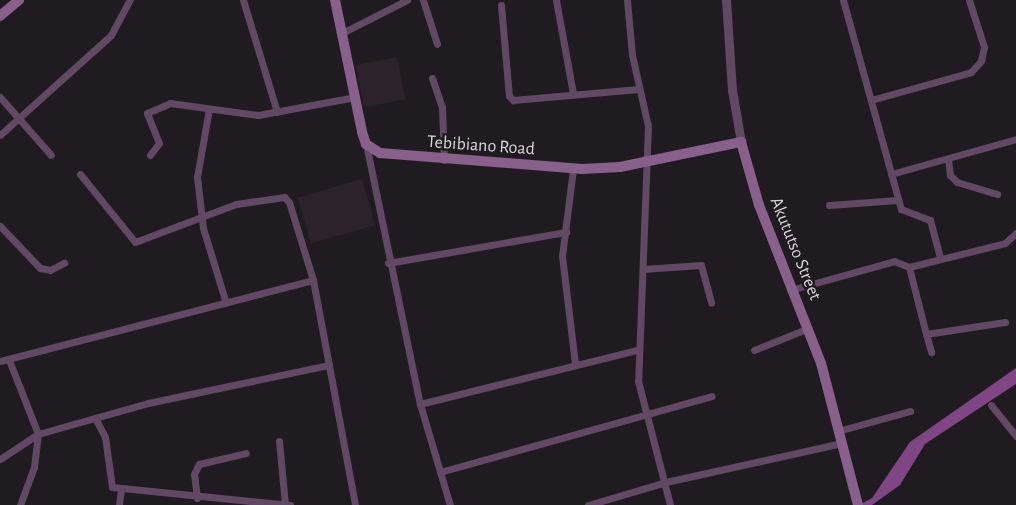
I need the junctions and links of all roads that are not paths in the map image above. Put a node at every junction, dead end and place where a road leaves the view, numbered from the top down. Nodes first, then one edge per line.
1 (19, 0) edge
2 (130, 0) edge
3 (242, 0) edge
4 (335, 0) edge
5 (407, 0) edge
6 (423, 0) edge
7 (556, 0) edge
8 (628, 0) edge
9 (726, 0) edge
10 (843, 0) edge
11 (969, 0) edge
12 (501, 5) dead end
13 (0, 16) edge
14 (342, 33) junction
15 (437, 44) dead end
16 (432, 78) dead end
17 (639, 89) junction
18 (573, 94) junction
19 (0, 97) edge
20 (355, 97) junction
21 (872, 100) junction
22 (209, 110) junction
23 (277, 112) junction
24 (19, 116) junction
25 (0, 135) edge
26 (1016, 139) edge
27 (741, 142) junction
28 (366, 144) junction
29 (51, 155) dead end
30 (150, 155) dead end
31 (948, 159) junction
32 (444, 160) junction
33 (648, 163) junction
34 (573, 169) junction
35 (80, 174) dead end
36 (891, 174) junction
37 (997, 194) dead end
38 (898, 200) junction
39 (829, 205) dead end
40 (201, 216) junction
41 (0, 226) edge
42 (566, 232) junction
43 (1016, 233) edge
44 (940, 258) junction
45 (64, 263) dead end
46 (388, 263) junction
47 (909, 267) junction
48 (642, 269) junction
49 (313, 280) junction
50 (794, 288) junction
51 (226, 303) junction
52 (711, 303) dead end
53 (1005, 322) dead end
54 (809, 328) junction
55 (926, 334) junction
56 (637, 350) junction
57 (754, 350) dead end
58 (931, 352) dead end
59 (9, 360) junction
60 (0, 361) edge
61 (575, 364) junction
62 (329, 365) junction
63 (712, 396) dead end
64 (420, 404) junction
65 (991, 405) dead end
66 (910, 411) dead end
67 (95, 418) junction
68 (647, 418) junction
69 (838, 431) junction
70 (38, 434) junction
71 (1016, 436) edge
72 (279, 441) dead end
73 (842, 443) junction
74 (246, 453) dead end
75 (0, 459) edge
76 (440, 472) junction
77 (666, 482) junction
78 (121, 489) junction
79 (197, 498) junction
80 (211, 502) edge
81 (20, 505) edge
82 (118, 505) edge
83 (285, 505) edge
84 (290, 505) edge
85 (354, 505) edge
86 (450, 505) edge
87 (588, 505) edge
88 (670, 505) edge
89 (858, 505) edge

1 - 13 main road
2 - 24 street
3 - 23 street
4 - 14 main road
5 - 14 street
6 - 15 street
7 - 18 street
8 - 17 street
9 - 27 street, Akututso Street
10 - 21 street
11 - 21 street
12 - 18 street
14 - 20 main road
16 - 32 street
17 - 18 street
17 - 33 street
19 - 24 street
20 - 23 street
20 - 28 main road
21 - 36 street
22 - 23 street
22 - 30 street
22 - 40 street
24 - 25 street
24 - 29 street
26 - 31 street
27 - 33 main road, Tebibiano Road
27 - 50 main road, Akututso Street
28 - 32 main road, Tebibiano Road
28 - 46 street
31 - 36 street
31 - 37 street
32 - 34 main road, Tebibiano Road
33 - 34 main road, Tebibiano Road
33 - 48 street
34 - 42 street
35 - 40 street
36 - 38 street
38 - 39 street
38 - 44 street
40 - 49 street
40 - 51 street
41 - 45 street
42 - 46 street
42 - 61 street
43 - 44 street
44 - 47 street
46 - 64 street
47 - 50 street
47 - 55 street
48 - 52 street
48 - 56 street
49 - 51 street
49 - 62 street
50 - 54 main road, Akututso Street
51 - 59 street
53 - 55 street
54 - 57 street
54 - 69 main road, Akututso Street
55 - 58 street
56 - 61 street
56 - 68 street
59 - 60 street
59 - 70 street
61 - 64 street
62 - 67 street
62 - 85 street
63 - 68 street
64 - 76 street
65 - 71 street
66 - 69 street
67 - 70 street
67 - 78 street
68 - 76 street
68 - 77 street
69 - 73 main road, Akututso Street
70 - 75 street
70 - 81 street
72 - 83 street
73 - 77 street
73 - 89 main road, Akututso Street
74 - 79 street
76 - 86 street
77 - 87 street
77 - 88 street
78 - 79 street
78 - 82 street
79 - 80 street
80 - 83 street
83 - 84 street

